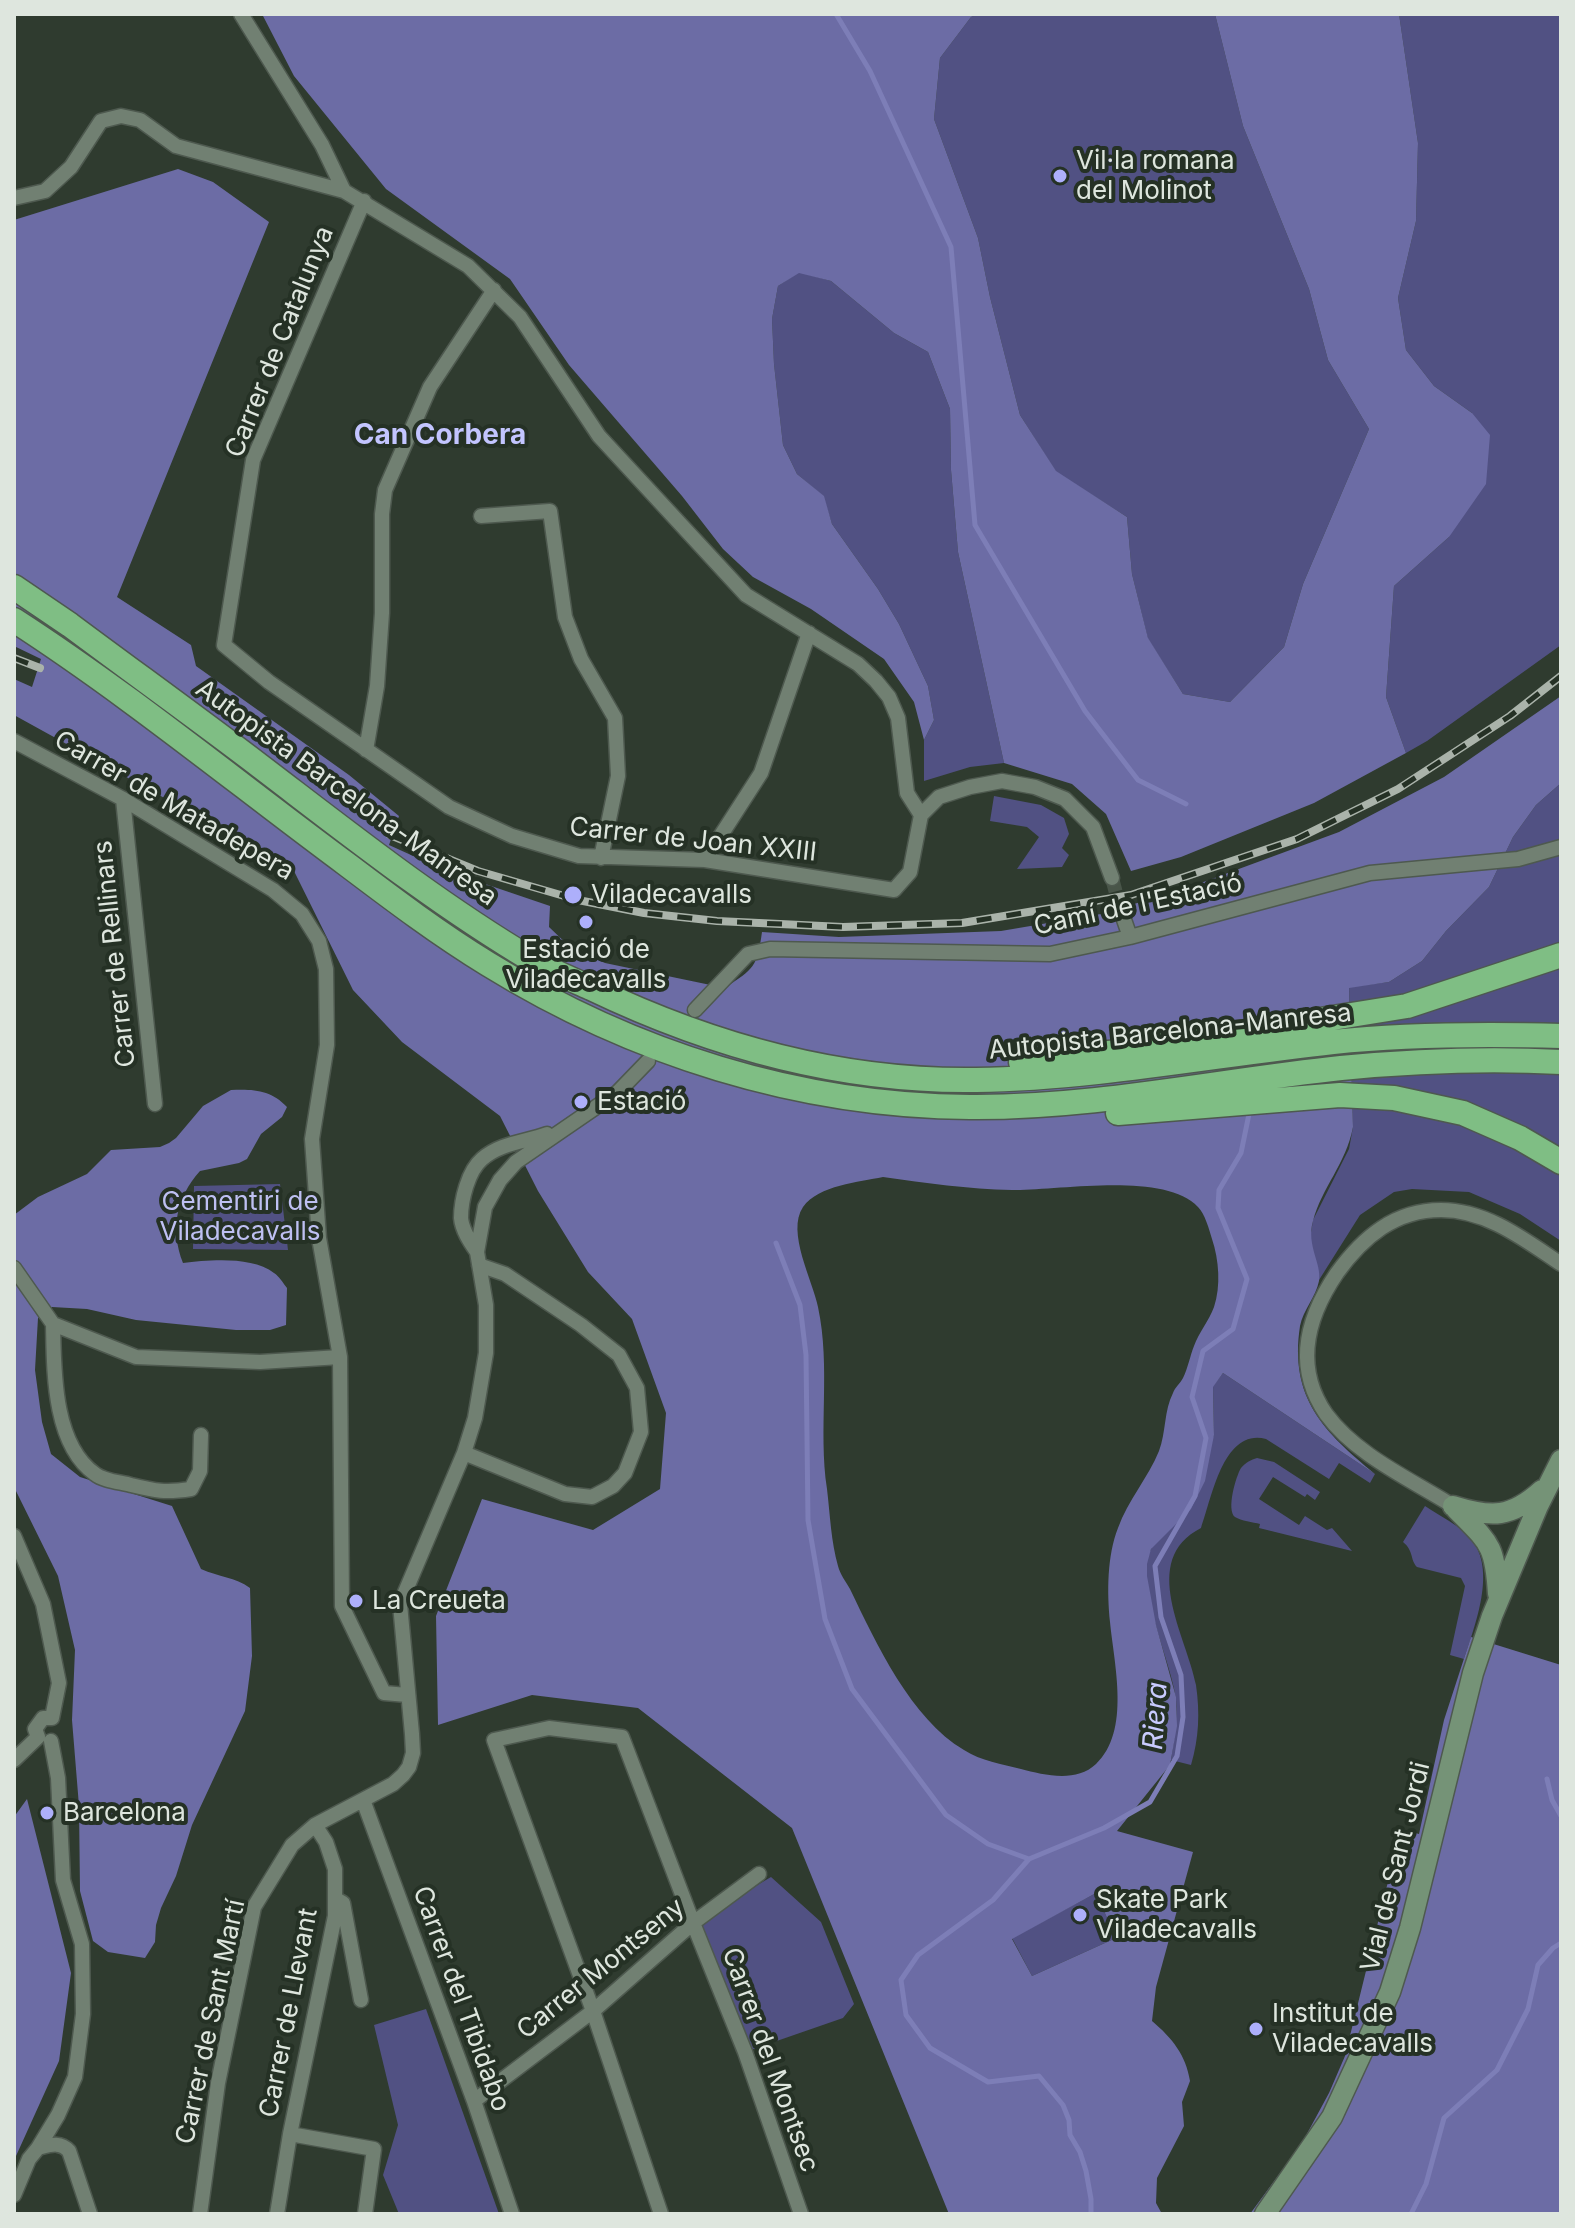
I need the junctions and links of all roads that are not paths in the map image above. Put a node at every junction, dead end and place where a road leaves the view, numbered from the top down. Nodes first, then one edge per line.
1 (241, 14) edge
2 (344, 191) junction
3 (14, 198) edge
4 (364, 201) junction
5 (494, 290) junction
6 (481, 516) dead end
7 (14, 587) edge
8 (14, 620) edge
9 (809, 633) junction
10 (224, 645) joint
11 (15, 745) edge
12 (366, 750) junction
13 (123, 799) junction
14 (921, 815) junction
15 (1561, 847) edge
16 (601, 858) junction
17 (705, 860) junction
18 (1112, 878) tunnel mouth
19 (1120, 908) tunnel mouth
20 (1130, 937) junction
21 (1561, 955) edge
22 (625, 1005) junction
23 (695, 1010) dead end
24 (1561, 1036) edge
25 (648, 1061) dead end
26 (1561, 1062) edge
27 (155, 1104) dead end
28 (924, 1106) junction
29 (563, 1128) junction
30 (1561, 1162) edge
31 (478, 1258) junction
32 (1561, 1264) edge
33 (14, 1268) edge
34 (53, 1324) junction
35 (340, 1357) junction
36 (201, 1435) dead end
37 (464, 1453) junction
38 (1561, 1460) edge
39 (1555, 1479) edge
40 (1453, 1506) junction
41 (14, 1536) edge
42 (1498, 1602) junction
43 (407, 1695) junction
44 (45, 1739) junction
45 (14, 1760) edge
46 (363, 1800) junction
47 (315, 1825) junction
48 (759, 1874) dead end
49 (335, 1899) junction
50 (693, 1923) junction
51 (361, 2000) dead end
52 (593, 2011) junction
53 (474, 2101) junction
54 (58, 2115) junction
55 (290, 2134) junction
56 (65, 2146) junction
57 (38, 2148) junction
58 (14, 2195) edge
59 (90, 2214) edge
60 (200, 2214) edge
61 (277, 2214) edge
62 (365, 2214) edge
63 (512, 2214) edge
64 (661, 2214) edge
65 (801, 2214) edge
66 (1265, 2214) edge

1 - 2 street
2 - 3 street
2 - 4 street
4 - 5 street
4 - 10 street, Carrer de Catalunya
5 - 9 street
5 - 12 street
6 - 16 street
7 - 22 highway, Autopista Barcelona-Manresa
8 - 28 highway, Autopista Barcelona-Manresa
9 - 14 street
9 - 17 street
10 - 12 street, Carrer de Joan XXIII
11 - 13 street, Carrer de Matadepera
12 - 16 street, Carrer de Joan XXIII
13 - 27 street, Carrer de Rellinars
13 - 35 street, Carrer de Matadepera
14 - 17 street, Carrer de Joan XXIII
14 - 18 street
15 - 20 street, Camí de l'Estació
16 - 17 street, Carrer de Joan XXIII
19 - 20 street
20 - 23 street, Camí de l'Estació
21 - 22 highway
22 - 24 highway, Autopista Barcelona-Manresa
25 - 29 street
26 - 28 highway, Autopista Barcelona-Manresa
28 - 30 highway
29 - 31 street
29 - 31 street
31 - 37 street
31 - 37 street
32 - 40 street
33 - 34 street
34 - 35 street
34 - 36 street
35 - 43 street, Carrer de Matadepera
37 - 43 street
38 - 39 street, Vial de Sant Jordi
39 - 40 street
39 - 42 street, Vial de Sant Jordi
40 - 42 street
41 - 44 street
42 - 66 street, Vial de Sant Jordi
43 - 46 street, Carrer de Sant Martí
44 - 45 street
44 - 54 street
46 - 47 street, Carrer de Sant Martí
46 - 53 street, Carrer del Tibidabo
47 - 49 street, Carrer de Llevant
47 - 60 street, Carrer de Sant Martí
48 - 50 street, Carrer Montseny
49 - 51 street
49 - 55 street, Carrer de Llevant
50 - 52 street, Carrer Montseny
50 - 52 street, Carrer del Montsec
50 - 65 street, Carrer del Montsec
52 - 53 street, Carrer Montseny
52 - 64 street
53 - 63 street, Carrer del Tibidabo
54 - 56 street
54 - 57 street
55 - 61 street, Carrer de Llevant
55 - 62 street
56 - 57 street
56 - 59 street
57 - 58 street

